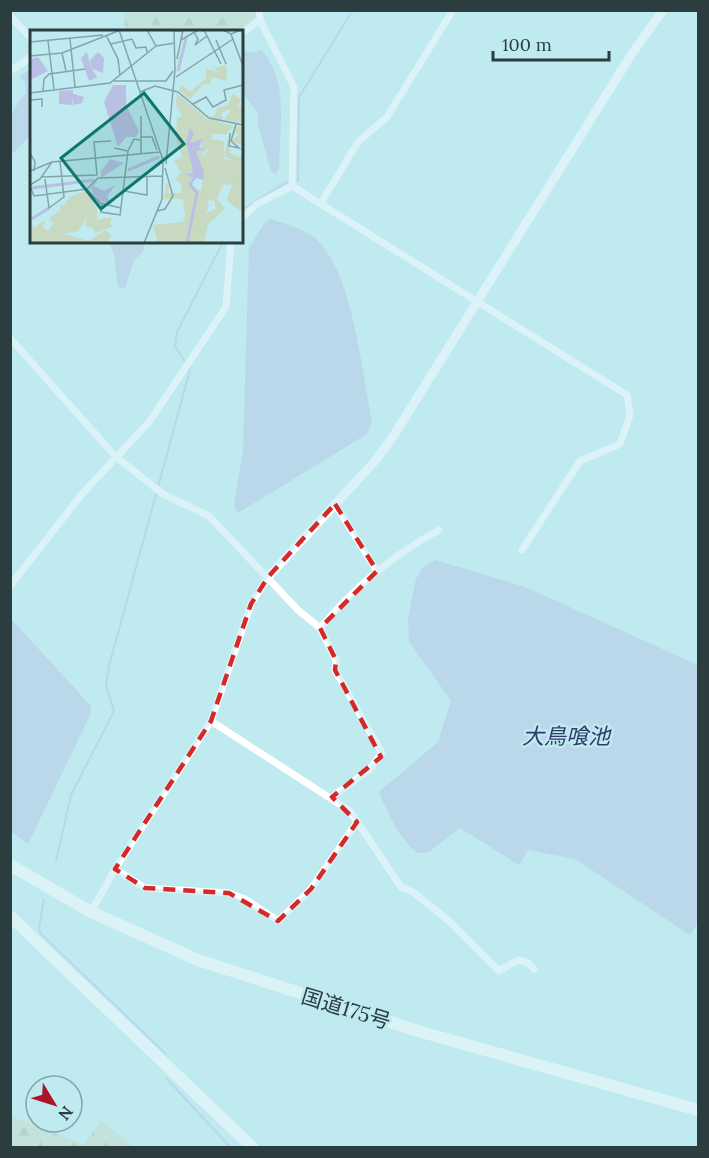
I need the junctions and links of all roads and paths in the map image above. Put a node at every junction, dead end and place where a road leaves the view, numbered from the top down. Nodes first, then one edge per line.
1 (259, 10) edge
2 (453, 10) edge
3 (663, 10) edge
4 (10, 16) edge
5 (260, 20) junction
6 (243, 32) edge
7 (30, 37) edge
8 (30, 58) edge
9 (10, 71) edge
10 (292, 186) junction
11 (321, 202) junction
12 (243, 217) edge
13 (231, 243) edge
14 (477, 301) junction
15 (10, 338) edge
16 (115, 456) junction
17 (335, 504) junction
18 (439, 530) dead end
19 (522, 550) dead end
20 (377, 571) junction
21 (268, 577) junction
22 (10, 586) edge
23 (320, 628) junction
24 (211, 721) junction
25 (332, 797) junction
26 (357, 822) junction
27 (10, 865) edge
28 (116, 869) junction
29 (91, 912) junction
30 (10, 916) edge
31 (534, 969) dead end
32 (699, 1110) edge
33 (253, 1148) edge

1 - 5 street
2 - 11 street
3 - 14 street
4 - 7 street
5 - 6 street
5 - 10 street
8 - 9 street
10 - 11 street
10 - 12 street
11 - 14 street
13 - 16 street
14 - 17 street
14 - 19 street
15 - 16 street
16 - 21 street
16 - 22 street
17 - 20 street
17 - 21 street
18 - 20 street
20 - 23 street
21 - 23 street
21 - 24 street
23 - 25 street
24 - 25 street
24 - 28 street
25 - 26 street
26 - 28 street
26 - 31 street
27 - 29 highway, 国道175号
28 - 29 street
29 - 32 highway, 国道175号
30 - 33 highway

